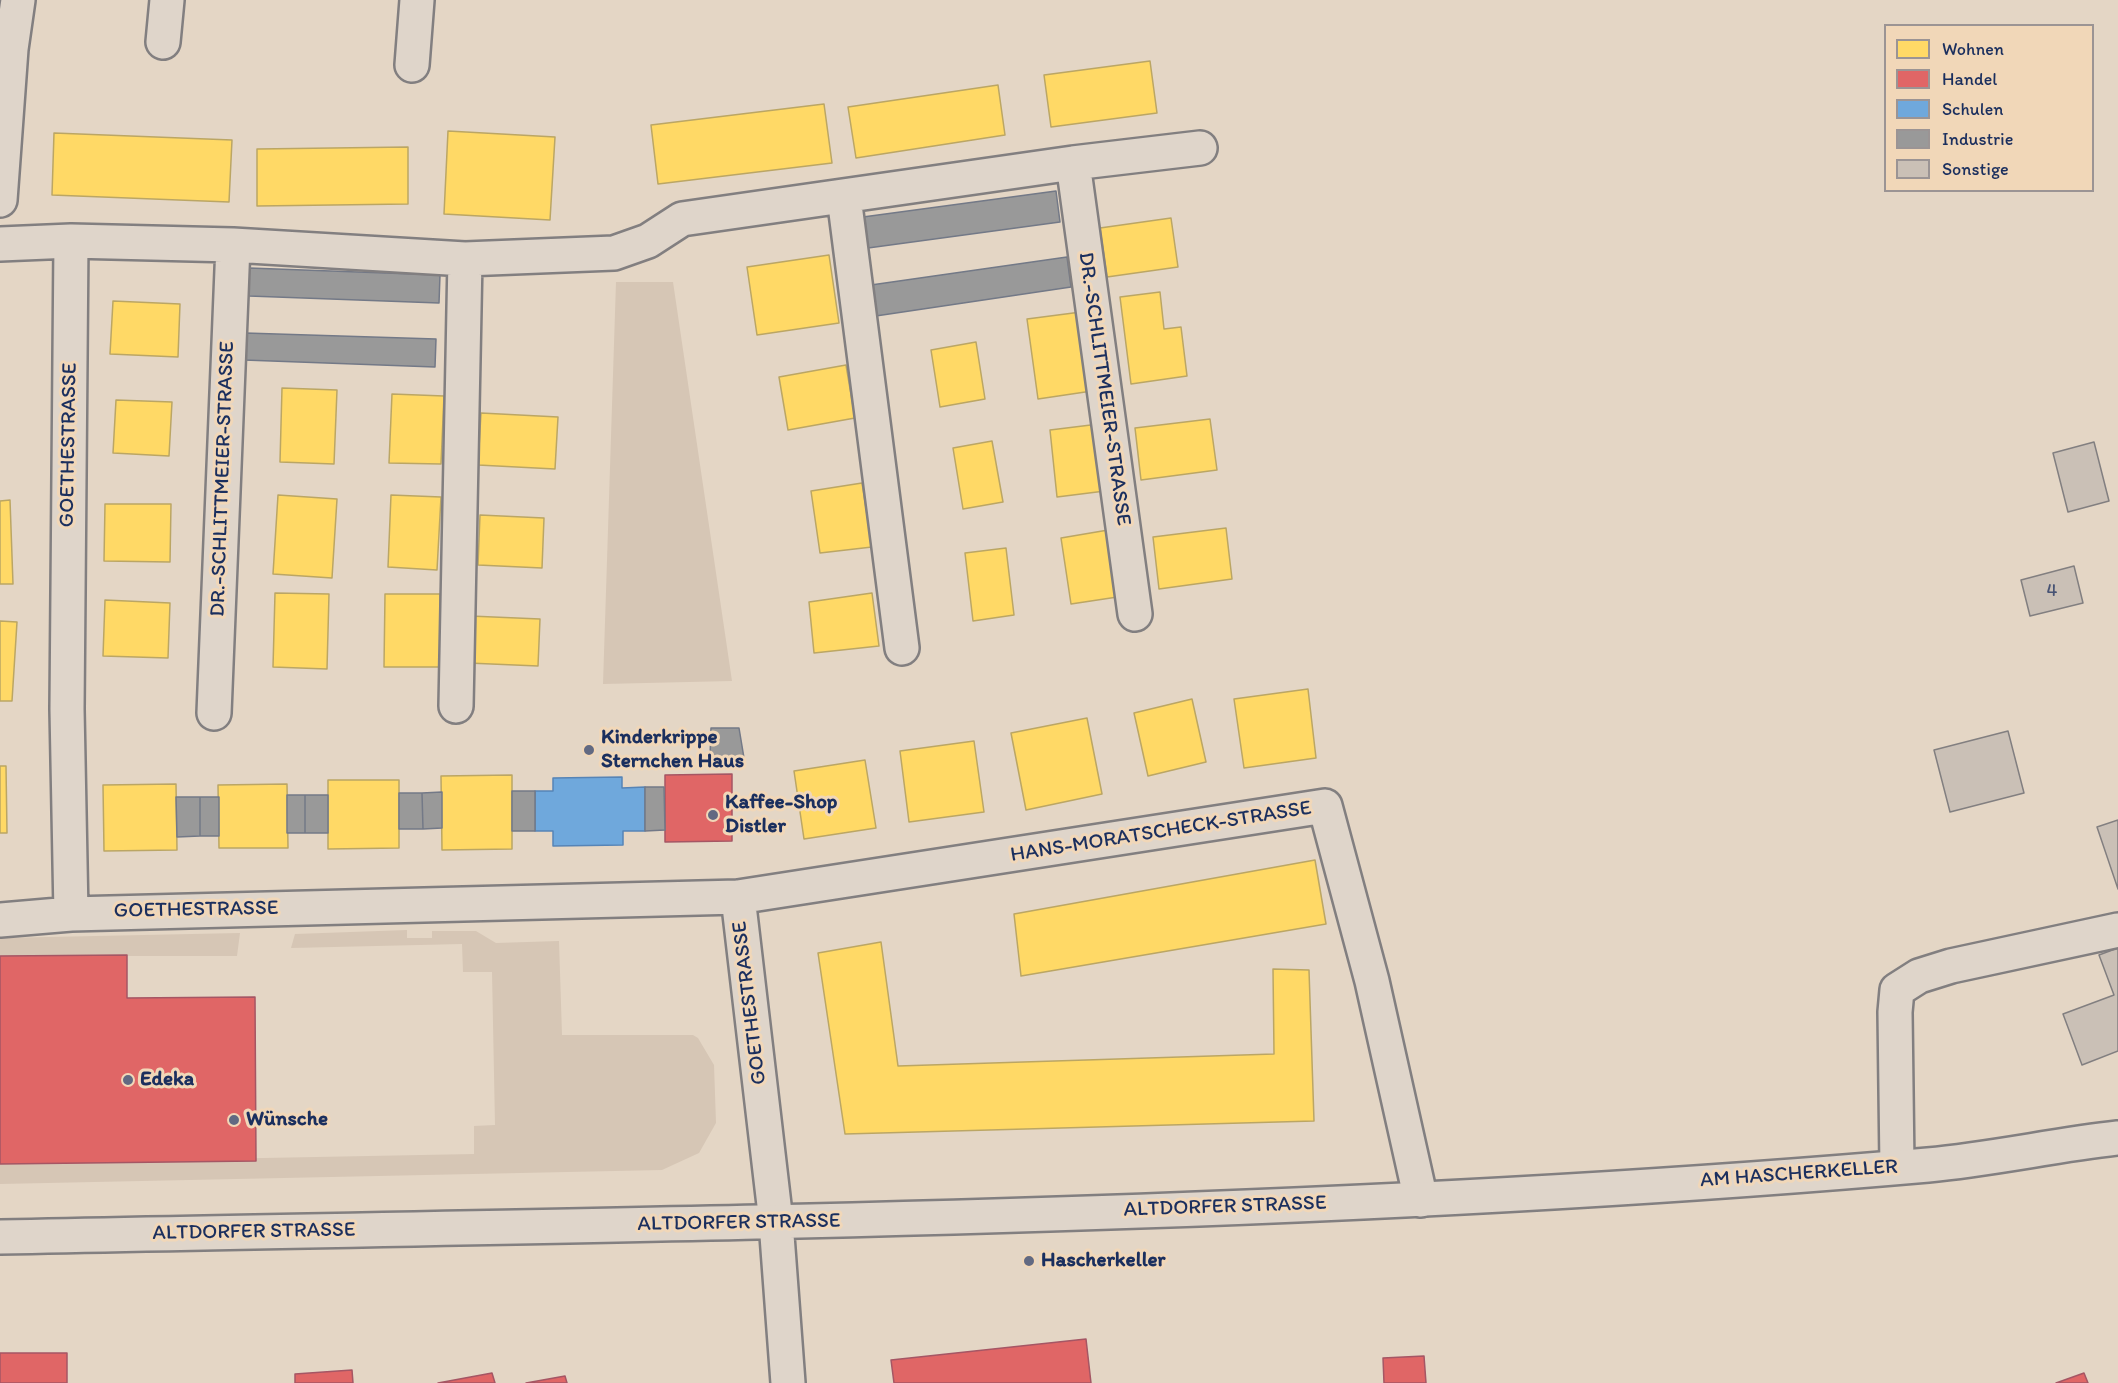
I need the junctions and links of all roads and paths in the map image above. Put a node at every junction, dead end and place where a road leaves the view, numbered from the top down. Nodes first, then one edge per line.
1 (18, 0) edge
2 (167, 0) edge
3 (417, 0) edge
4 (163, 42) dead end
5 (412, 65) dead end
6 (1200, 148) dead end
7 (1073, 163) junction
8 (844, 197) junction
9 (0, 200) edge
10 (71, 241) junction
11 (0, 244) edge
12 (233, 245) junction
13 (465, 259) junction
14 (1135, 614) dead end
15 (902, 648) dead end
16 (456, 706) dead end
17 (214, 713) dead end
18 (738, 897) junction
19 (71, 914) junction
20 (0, 920) edge
21 (2118, 930) edge
22 (2118, 1138) edge
23 (1897, 1167) junction
24 (1479, 1198) joint
25 (1421, 1200) junction
26 (776, 1222) junction
27 (0, 1237) edge
28 (788, 1383) edge

1 - 9 street
2 - 4 street
3 - 5 street
6 - 7 street
7 - 8 street
7 - 14 street, DR.-SCHLITTMEIER-STRASSE
8 - 13 street
8 - 15 street
10 - 11 street
10 - 12 street
10 - 19 street, GOETHESTRASSE
12 - 13 street
12 - 17 street, DR.-SCHLITTMEIER-STRASSE
13 - 16 street
18 - 19 street, GOETHESTRASSE
18 - 25 street, HANS-MORATSCHECK-STRASSE
18 - 26 street, GOETHESTRASSE
19 - 20 street
21 - 23 street
22 - 23 street, AM HASCHERKELLER
23 - 24 street, AM HASCHERKELLER
24 - 25 street, ALTDORFER STRASSE
25 - 26 street, ALTDORFER STRASSE
26 - 27 street, ALTDORFER STRASSE
26 - 28 street, GOETHESTRASSE

